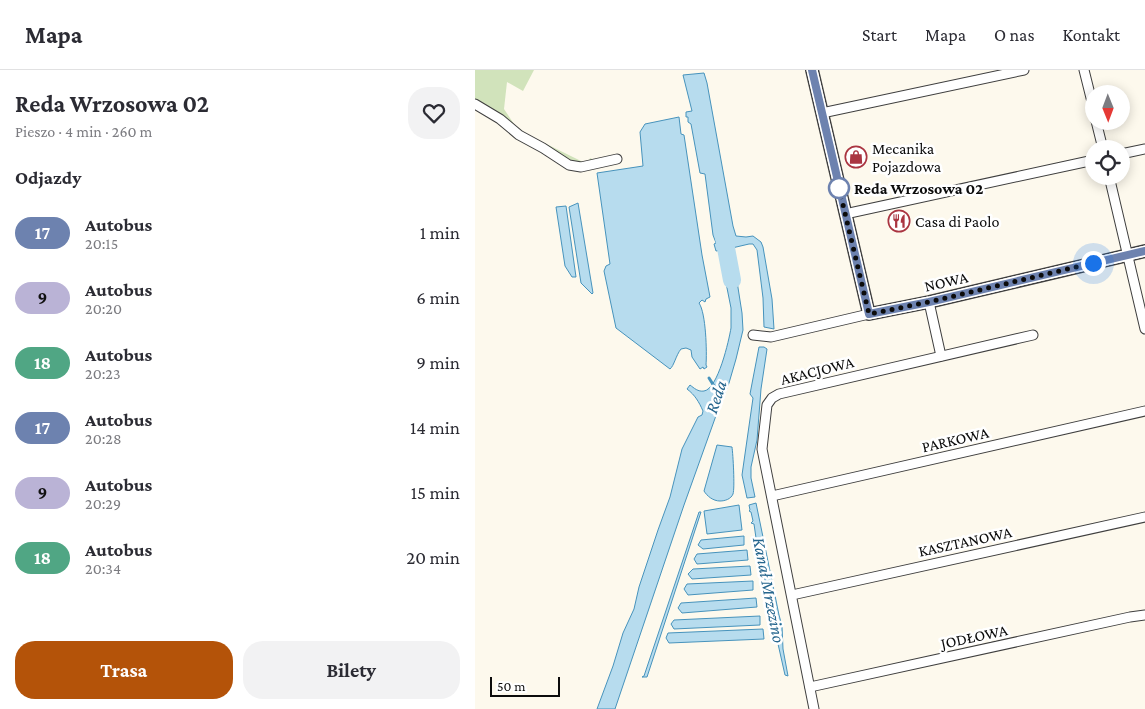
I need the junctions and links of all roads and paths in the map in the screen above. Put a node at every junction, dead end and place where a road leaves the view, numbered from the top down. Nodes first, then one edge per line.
1 (812, 70) edge
2 (1024, 70) edge
3 (1084, 70) edge
4 (1088, 85) edge
5 (475, 104) edge
6 (822, 114) junction
7 (1145, 149) edge
8 (1130, 152) edge
9 (617, 159) dead end
10 (1085, 162) edge
11 (1111, 185) edge
12 (845, 214) junction
13 (1145, 251) edge
14 (1128, 255) junction
15 (929, 302) junction
16 (869, 314) junction
17 (1145, 329) edge
18 (753, 335) dead end
19 (1033, 335) dead end
20 (941, 356) junction
21 (1145, 411) edge
22 (772, 496) junction
23 (1145, 517) edge
24 (792, 594) junction
25 (1145, 615) edge
26 (810, 687) junction
27 (815, 709) edge

1 - 6 street
2 - 6 street
3 - 4 street
5 - 9 street
6 - 12 street
7 - 8 street
10 - 12 street
11 - 14 street
12 - 16 street
13 - 14 street, NOWA
14 - 15 street, NOWA
14 - 17 street
15 - 16 street, NOWA
15 - 20 street
16 - 18 street, NOWA
19 - 20 street, AKACJOWA
20 - 22 street, AKACJOWA
21 - 22 street, PARKOWA
22 - 24 street, AKACJOWA
23 - 24 street, KASZTANOWA
24 - 26 street, AKACJOWA
25 - 26 street, JODŁOWA
26 - 27 street, AKACJOWA

